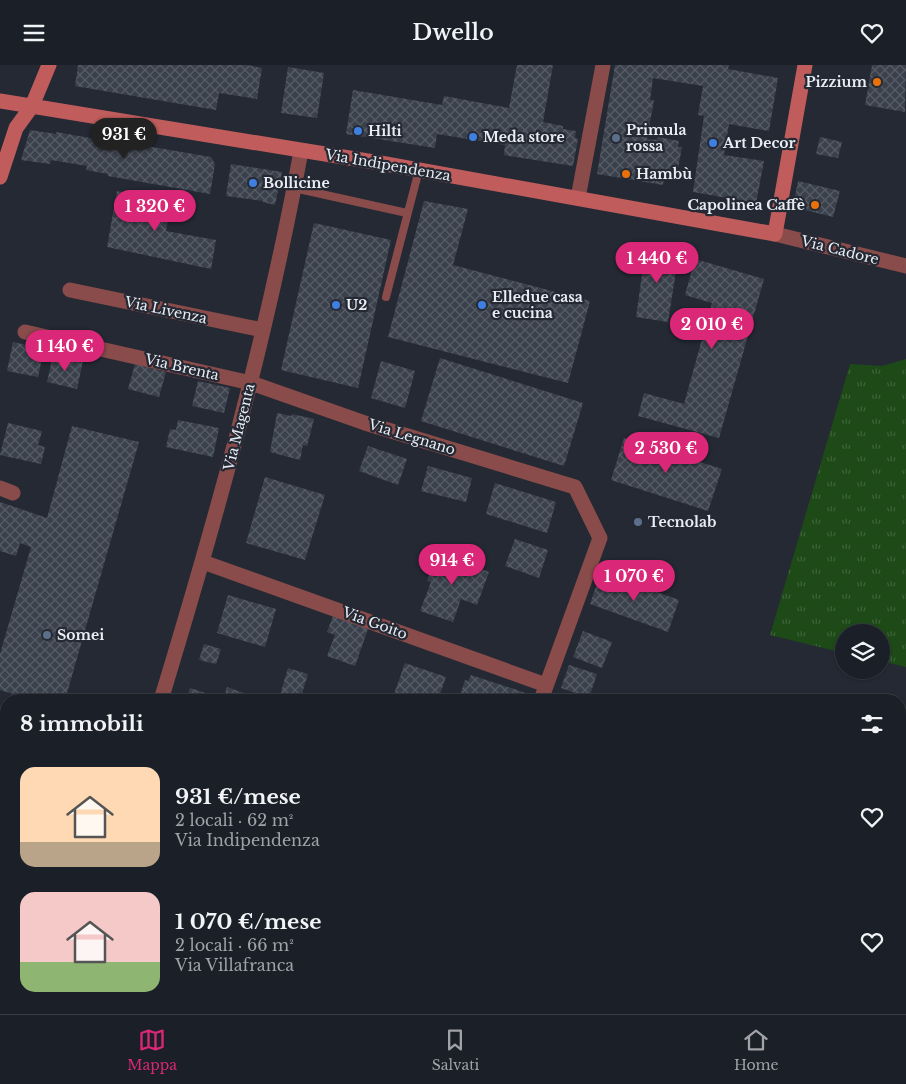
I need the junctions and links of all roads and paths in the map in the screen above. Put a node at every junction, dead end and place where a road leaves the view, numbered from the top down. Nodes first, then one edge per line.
1 (49, 65) edge
2 (603, 65) edge
3 (805, 65) edge
4 (0, 101) edge
5 (32, 106) junction
6 (301, 151) junction
7 (419, 170) junction
8 (0, 177) edge
9 (294, 188) junction
10 (578, 198) junction
11 (407, 213) junction
12 (775, 234) junction
13 (906, 266) edge
14 (70, 290) dead end
15 (386, 297) dead end
16 (263, 330) junction
17 (25, 332) dead end
18 (251, 383) junction
19 (203, 562) junction
20 (546, 685) junction
21 (164, 694) edge
22 (543, 694) edge

1 - 5 street
2 - 10 street
3 - 12 street
4 - 5 street, Via Indipendenza
5 - 6 street, Via Indipendenza
5 - 8 street
6 - 7 street, Via Indipendenza
6 - 9 street, Via Magenta
7 - 10 street, Via Indipendenza
7 - 11 lane
9 - 11 lane
9 - 16 street, Via Magenta
10 - 12 street, Via Indipendenza
11 - 15 lane
12 - 13 street, Via Cadore
14 - 16 street, Via Livenza
16 - 18 street, Via Magenta
17 - 18 street, Via Brenta
18 - 19 street, Via Magenta
18 - 20 street, Via Legnano
19 - 20 street, Via Goito
19 - 21 street, Via Magenta
20 - 22 street

